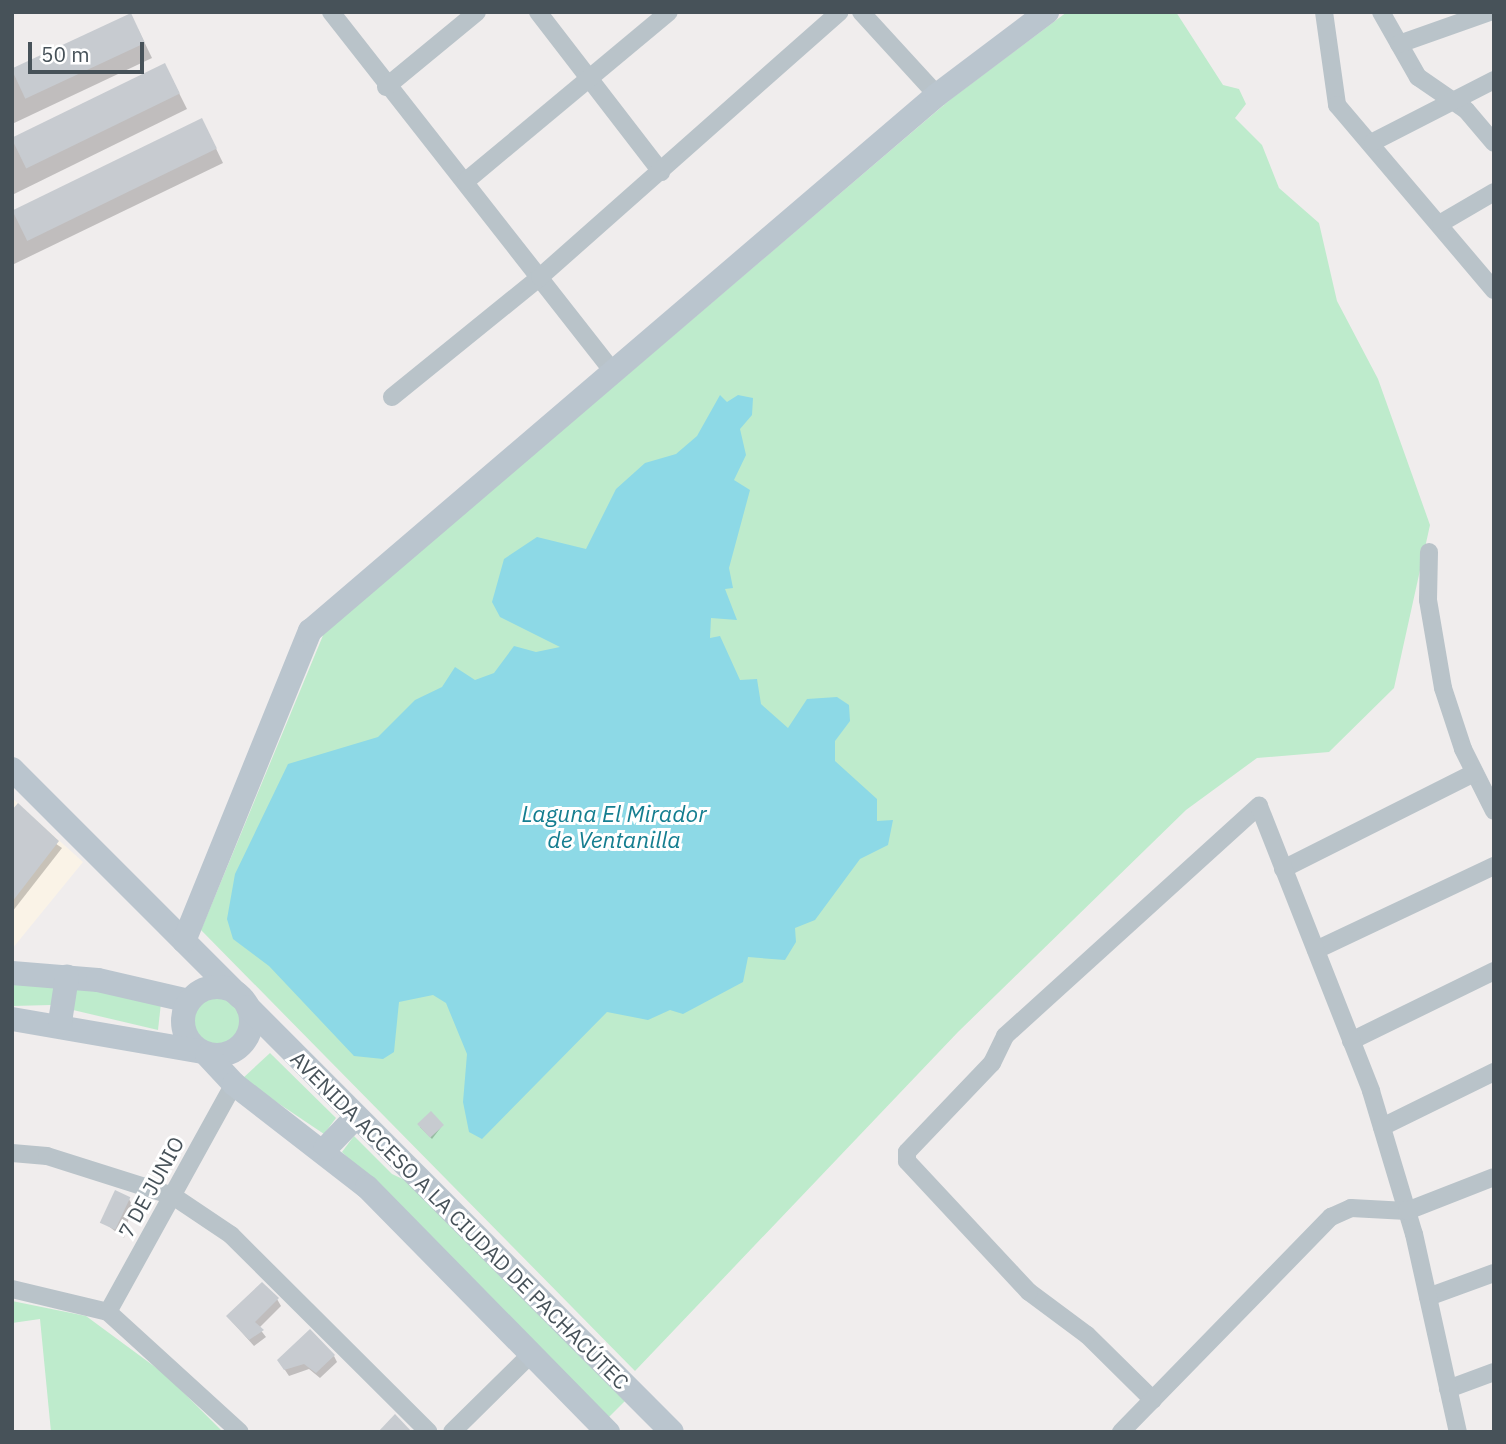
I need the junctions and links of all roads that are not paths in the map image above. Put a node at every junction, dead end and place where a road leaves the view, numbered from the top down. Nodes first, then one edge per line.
1 (331, 12) edge
2 (477, 12) edge
3 (538, 12) edge
4 (669, 12) edge
5 (840, 12) edge
6 (861, 12) edge
7 (1047, 12) edge
8 (1324, 12) edge
9 (1381, 12) edge
10 (1490, 12) edge
11 (1399, 44) junction
12 (592, 79) junction
13 (1494, 80) edge
14 (386, 87) junction
15 (937, 95) junction
16 (1449, 102) junction
17 (1373, 142) junction
18 (1494, 143) edge
19 (661, 172) junction
20 (466, 181) junction
21 (1494, 192) edge
22 (1441, 223) junction
23 (540, 277) junction
24 (1494, 290) edge
25 (611, 369) junction
26 (392, 397) dead end
27 (1429, 552) dead end
28 (12, 769) edge
29 (1474, 773) junction
30 (1494, 811) edge
31 (1494, 866) edge
32 (1283, 869) junction
33 (184, 941) junction
34 (1316, 950) junction
35 (1494, 971) edge
36 (12, 974) edge
37 (67, 977) junction
38 (192, 998) junction
39 (244, 1002) junction
40 (12, 1019) edge
41 (60, 1022) junction
42 (1351, 1041) junction
43 (202, 1053) junction
44 (1494, 1072) edge
45 (234, 1084) junction
46 (356, 1117) junction
47 (1382, 1127) junction
48 (325, 1149) junction
49 (12, 1153) edge
50 (1494, 1177) edge
51 (173, 1196) junction
52 (1407, 1211) junction
53 (1494, 1273) edge
54 (12, 1289) edge
55 (1428, 1297) junction
56 (108, 1312) junction
57 (532, 1353) junction
58 (1494, 1372) edge
59 (1448, 1389) junction
60 (1153, 1401) junction
61 (661, 1428) edge
62 (240, 1432) edge
63 (429, 1432) edge
64 (452, 1432) edge
65 (608, 1432) edge
66 (1121, 1432) edge
67 (1458, 1432) edge

1 - 14 street
2 - 14 street
3 - 12 street
4 - 12 street
5 - 19 street
6 - 15 street
7 - 15 main road
8 - 17 street
9 - 11 street
10 - 11 street
11 - 16 street
12 - 19 street
12 - 20 street
13 - 16 street
14 - 20 street
15 - 25 main road
16 - 17 street
16 - 18 street
17 - 22 street
19 - 23 street
20 - 23 street
21 - 22 street
22 - 24 street
23 - 25 street
23 - 26 street
25 - 33 main road
27 - 29 street
28 - 33 main road, AVENIDA ACCESO A LA CIUDAD DE PACHACÚTEC
29 - 30 street
29 - 32 street
31 - 34 street
32 - 34 street
32 - 60 street
33 - 38 main road
33 - 39 main road, AVENIDA ACCESO A LA CIUDAD DE PACHACÚTEC
34 - 42 street
35 - 42 street
36 - 37 main road
37 - 38 main road
37 - 41 main road
38 - 39 main road
38 - 43 main road
39 - 43 main road
39 - 46 main road, AVENIDA ACCESO A LA CIUDAD DE PACHACÚTEC
40 - 41 main road
41 - 43 main road
42 - 47 street
43 - 45 main road, AVENIDA ACCESO A LA CIUDAD DE PACHACÚTEC
44 - 47 street
45 - 48 main road, AVENIDA ACCESO A LA CIUDAD DE PACHACÚTEC
45 - 51 street, 7 DE JUNIO
46 - 48 main road
46 - 61 main road, AVENIDA ACCESO A LA CIUDAD DE PACHACÚTEC
47 - 52 street
48 - 57 main road, AVENIDA ACCESO A LA CIUDAD DE PACHACÚTEC
49 - 51 street
50 - 52 street
51 - 56 street, 7 DE JUNIO
51 - 63 street
52 - 55 street
52 - 60 street
53 - 55 street
54 - 56 street
55 - 59 street
56 - 62 street
57 - 64 street
57 - 65 main road, AVENIDA ACCESO A LA CIUDAD DE PACHACÚTEC
58 - 59 street
59 - 67 street
60 - 66 street

